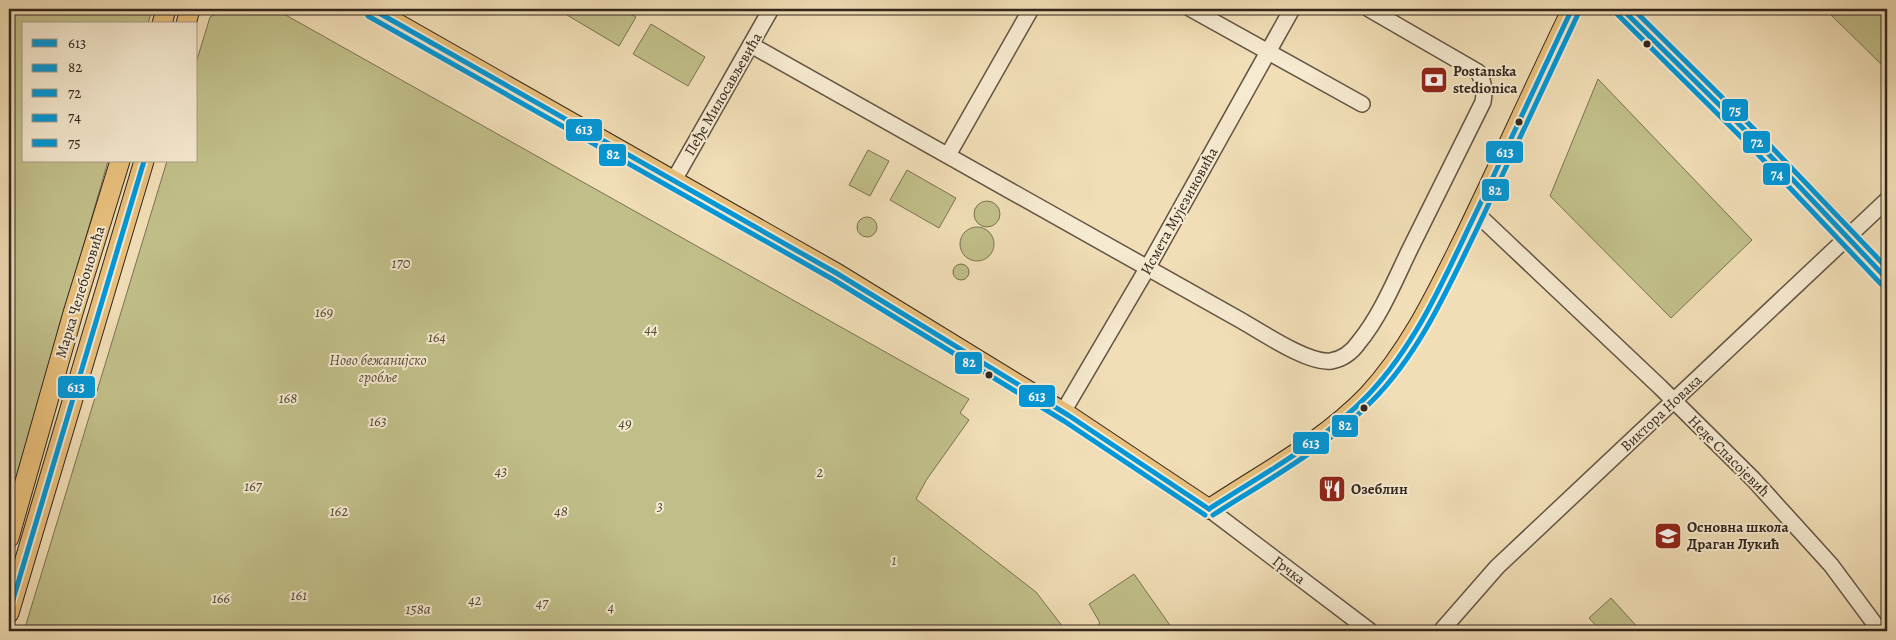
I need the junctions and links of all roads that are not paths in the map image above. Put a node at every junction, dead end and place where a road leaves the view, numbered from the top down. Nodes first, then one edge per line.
1 (166, 9) edge
2 (190, 9) edge
3 (372, 9) edge
4 (771, 9) edge
5 (1031, 9) edge
6 (1191, 9) edge
7 (1292, 9) edge
8 (1369, 9) edge
9 (1572, 9) edge
10 (1622, 9) edge
11 (163, 22) edge
12 (187, 22) edge
13 (751, 45) junction
14 (1268, 52) junction
15 (1362, 104) dead end
16 (948, 156) junction
17 (120, 162) edge
18 (144, 162) edge
19 (674, 180) junction
20 (1887, 200) edge
21 (1476, 213) junction
22 (1848, 237) junction
23 (1148, 267) junction
24 (1887, 279) edge
25 (1674, 401) junction
26 (1063, 412) junction
27 (28, 473) junction
28 (49, 480) junction
29 (1209, 509) junction
30 (9, 538) edge
31 (9, 613) edge
32 (1370, 631) edge
33 (1441, 631) edge
34 (1880, 631) edge

1 - 11 main road
2 - 12 main road
3 - 19 main road
4 - 13 street, Пеђе Милосављевића
5 - 16 street
6 - 14 street
7 - 14 street, Исмета Мујезиновића
8 - 23 street
9 - 21 main road
10 - 22 main road
13 - 16 street
13 - 19 street, Пеђе Милосављевића
14 - 15 street
14 - 23 street, Исмета Мујезиновића
16 - 23 street
17 - 27 main road, Марка Челебоновића
18 - 28 main road, Марка Челебоновића
19 - 26 main road
20 - 22 street, Виктора Новака
21 - 25 street, Неде Спасојевић
21 - 29 main road
22 - 24 main road
22 - 25 street, Виктора Новака
23 - 26 street, Исмета Мујезиновића
25 - 33 street, Виктора Новака
25 - 34 street, Неде Спасојевић
26 - 29 main road
27 - 28 main road
27 - 30 main road, Марка Челебоновића
28 - 31 main road, Марка Челебоновића
29 - 32 street, Грчка

